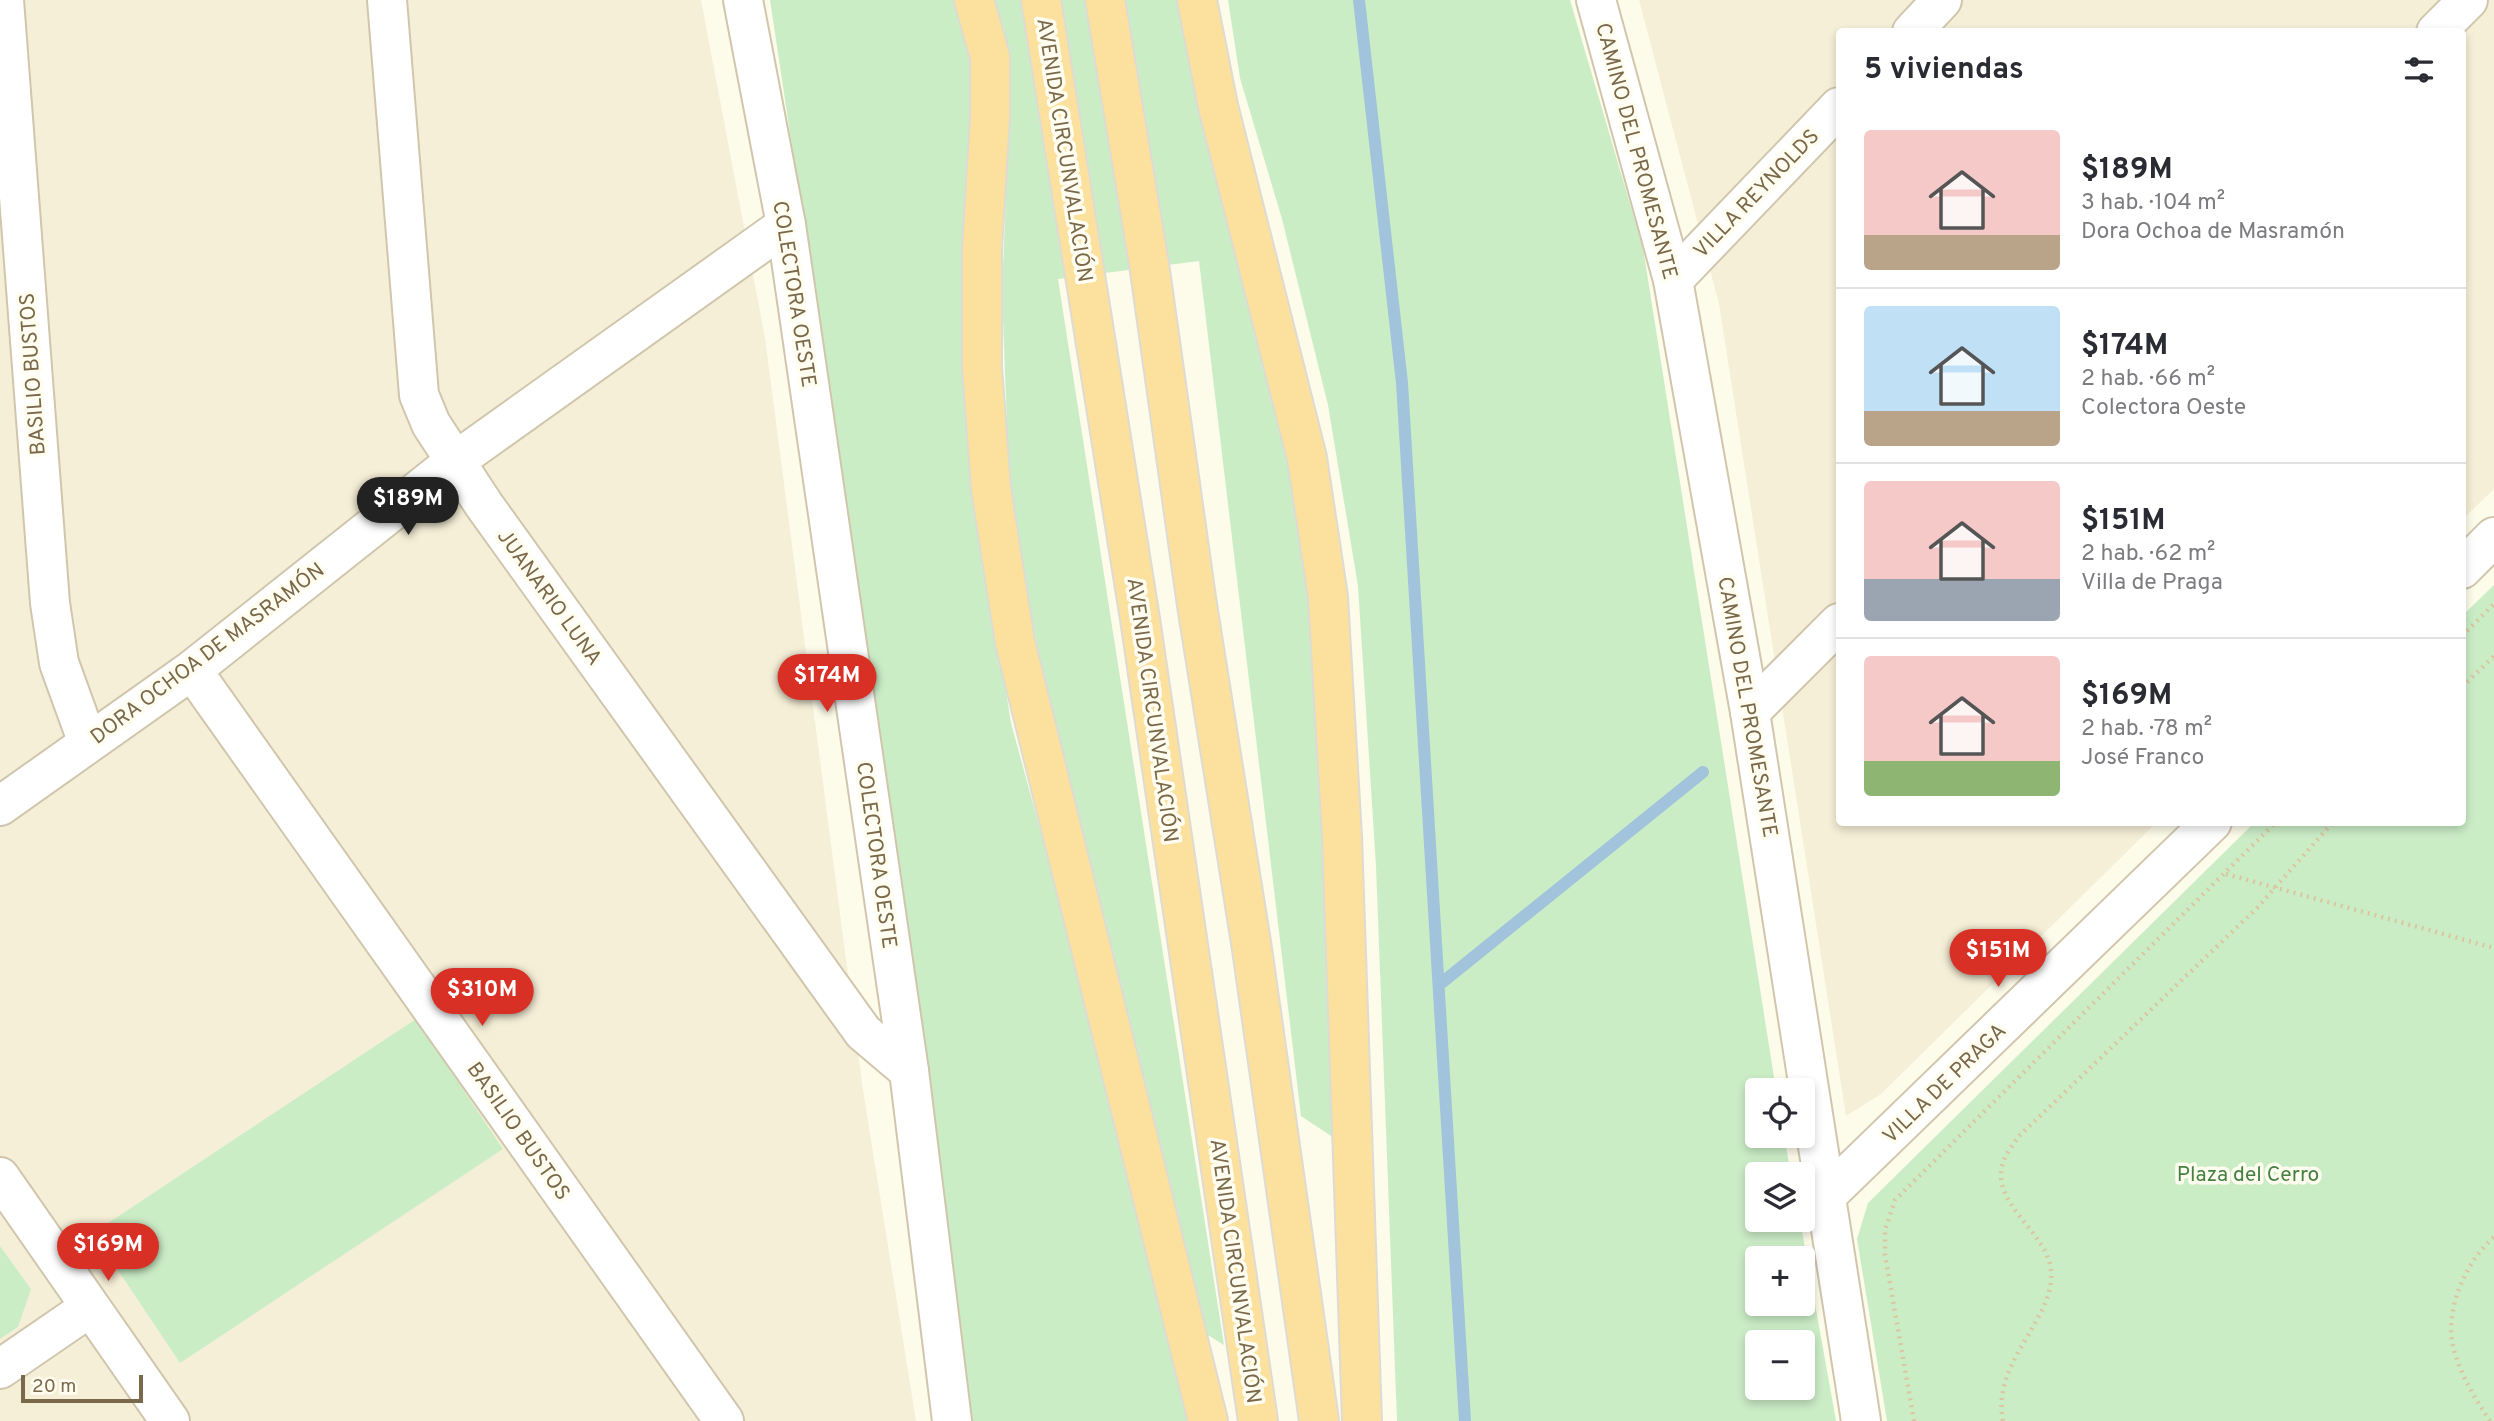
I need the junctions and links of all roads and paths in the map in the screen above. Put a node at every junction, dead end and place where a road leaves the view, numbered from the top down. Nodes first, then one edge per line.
1 (4, 0) edge
2 (387, 0) edge
3 (743, 0) edge
4 (974, 0) edge
5 (1041, 0) edge
6 (1105, 0) edge
7 (1197, 0) edge
8 (1596, 0) edge
9 (1942, 0) edge
10 (2468, 0) edge
11 (1916, 28) edge
12 (2440, 28) edge
13 (1836, 110) edge
14 (786, 225) junction
15 (1673, 280) junction
16 (454, 462) junction
17 (2494, 537) edge
18 (2466, 565) edge
19 (2494, 604) edge
20 (1836, 627) edge
21 (2466, 632) edge
22 (2494, 656) edge
23 (192, 670) junction
24 (2466, 683) edge
25 (1750, 712) junction
26 (88, 743) junction
27 (0, 806) edge
28 (2208, 826) edge
29 (2272, 826) edge
30 (2329, 826) edge
31 (2225, 874) junction
32 (2275, 887) junction
33 (2494, 948) edge
34 (909, 1071) junction
35 (0, 1177) edge
36 (1825, 1197) junction
37 (2494, 1237) edge
38 (89, 1308) junction
39 (0, 1369) edge
40 (170, 1421) edge
41 (724, 1421) edge
42 (952, 1421) edge
43 (1208, 1421) edge
44 (1258, 1421) edge
45 (1319, 1421) edge
46 (1362, 1421) edge
47 (1861, 1421) edge
48 (1914, 1421) edge
49 (2003, 1421) edge
50 (2490, 1421) edge

1 - 26 street, BASILIO BUSTOS
2 - 16 street, JUANARIO LUNA
3 - 14 street, COLECTORA OESTE
4 - 43 highway
5 - 44 highway, AVENIDA CIRCUNVALACIÓN
6 - 45 highway
7 - 46 highway
8 - 15 street, CAMINO DEL PROMESANTE
9 - 11 street
10 - 12 street
13 - 15 street, VILLA REYNOLDS
14 - 16 street, DORA OCHOA DE MASRAMÓN
14 - 34 street, COLECTORA OESTE
15 - 25 street, CAMINO DEL PROMESANTE
16 - 23 street, DORA OCHOA DE MASRAMÓN
16 - 34 street, JUANARIO LUNA
17 - 18 street
19 - 21 path
20 - 25 street
22 - 24 path
23 - 26 street, DORA OCHOA DE MASRAMÓN
23 - 41 street, BASILIO BUSTOS
25 - 36 street, CAMINO DEL PROMESANTE
26 - 27 street, DORA OCHOA DE MASRAMÓN
28 - 36 street, VILLA DE PRAGA
29 - 31 path
30 - 32 path
31 - 32 path
31 - 48 path
32 - 33 path
32 - 49 path
34 - 42 street, COLECTORA OESTE
35 - 38 street
36 - 47 street, CAMINO DEL PROMESANTE
37 - 50 path
38 - 39 street
38 - 40 street

